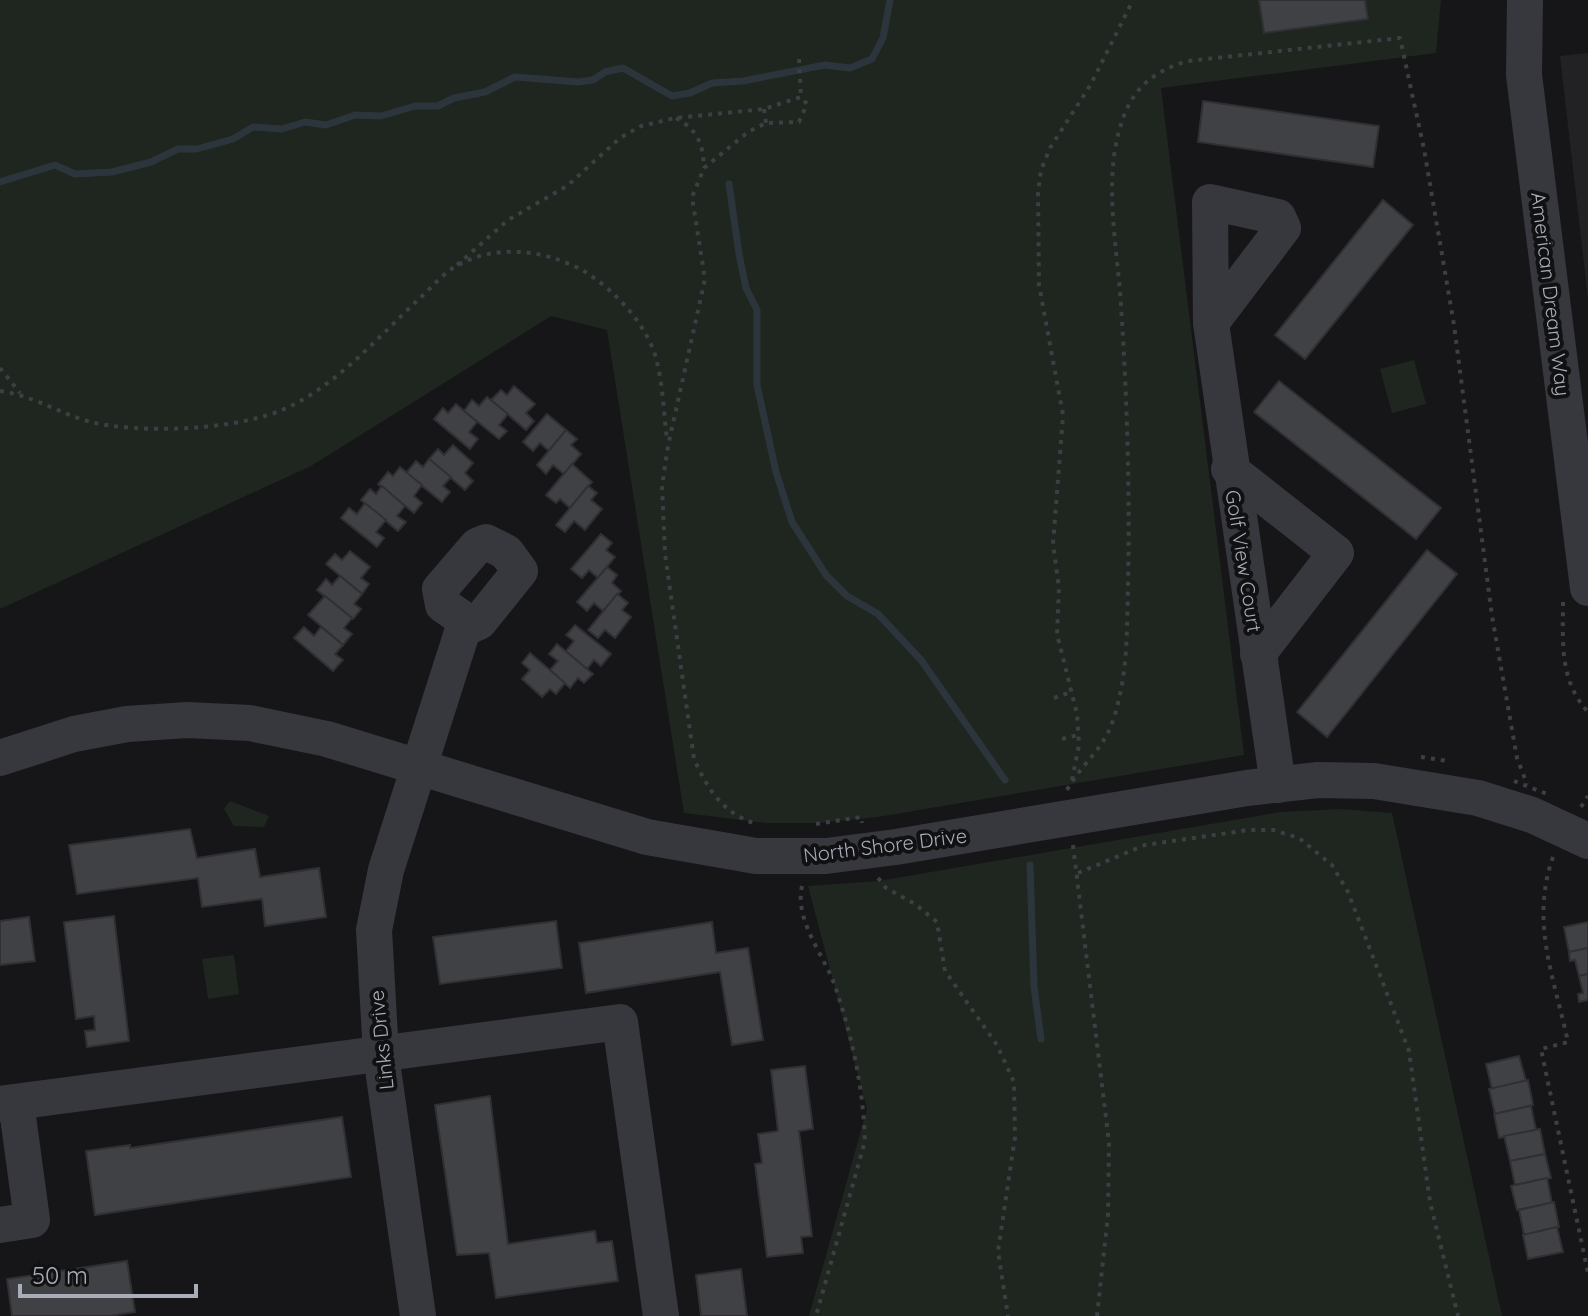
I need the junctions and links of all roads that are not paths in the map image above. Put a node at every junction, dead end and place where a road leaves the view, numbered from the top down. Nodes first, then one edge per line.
1 (1525, 0) edge
2 (1211, 323) dead end
3 (1229, 469) junction
4 (1588, 588) edge
5 (465, 623) dead end
6 (1258, 654) junction
7 (0, 758) edge
8 (420, 768) junction
9 (1278, 785) junction
10 (1562, 846) edge
11 (381, 1055) junction
12 (8, 1103) edge
13 (0, 1225) edge
14 (418, 1316) edge
15 (661, 1316) edge

1 - 4 street, American Dream Way
2 - 3 street, Golf View Court
3 - 6 street, Golf View Court
3 - 6 street, Golf View Court
5 - 8 street, Links Drive
6 - 9 street, Golf View Court
7 - 8 street, North Shore Drive
8 - 9 street, North Shore Drive
8 - 11 street, Links Drive
9 - 10 street, North Shore Drive
11 - 12 street
11 - 14 street, Links Drive
11 - 15 street
12 - 13 street

